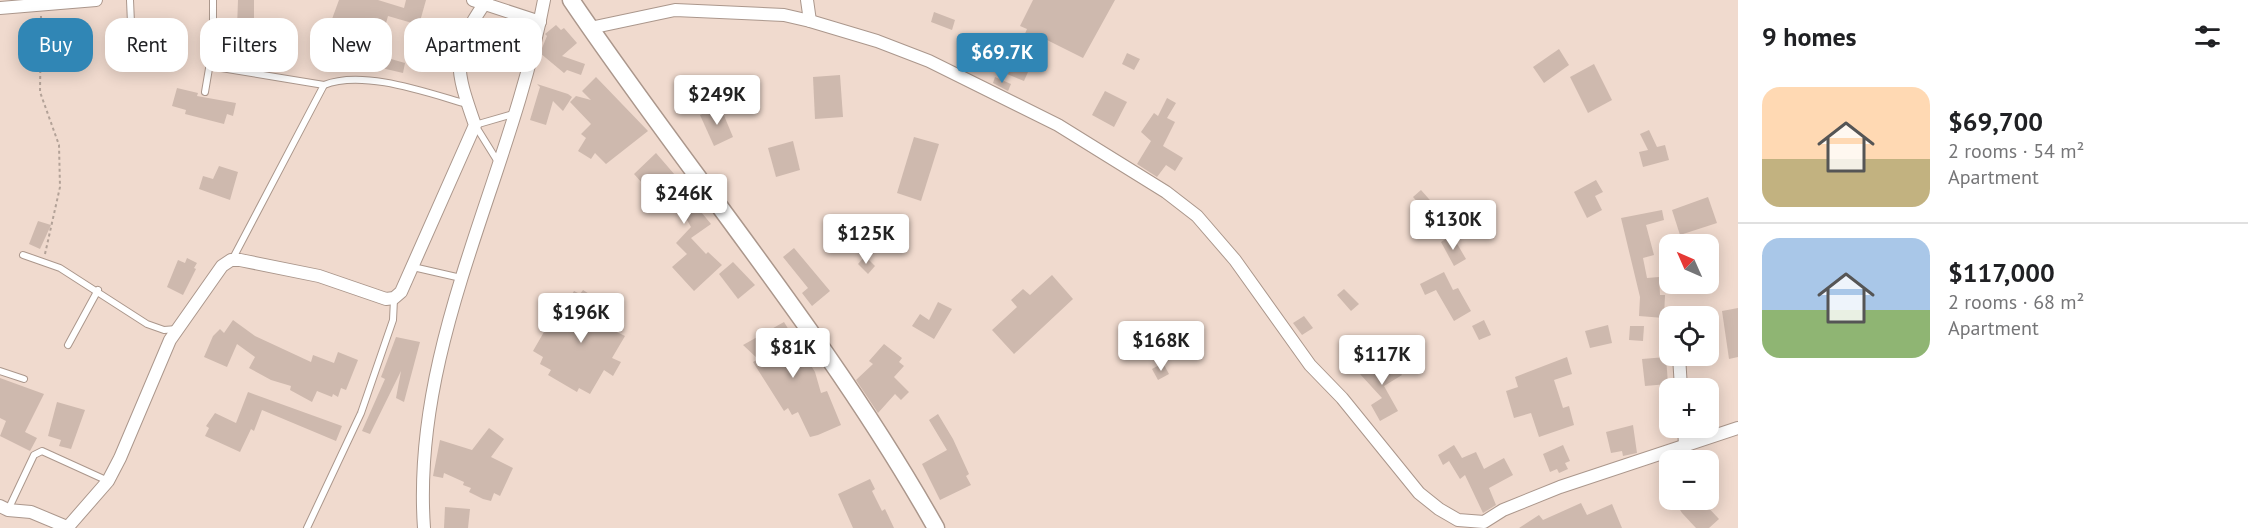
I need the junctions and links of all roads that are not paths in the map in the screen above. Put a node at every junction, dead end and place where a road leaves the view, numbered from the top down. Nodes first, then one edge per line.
1 (96, 0) edge
2 (130, 0) edge
3 (213, 0) edge
4 (544, 0) edge
5 (571, 0) edge
6 (807, 0) edge
7 (481, 1) edge
8 (0, 8) edge
9 (131, 18) edge
10 (213, 18) edge
11 (529, 18) edge
12 (541, 18) edge
13 (810, 21) junction
14 (590, 28) junction
15 (208, 72) edge
16 (245, 72) edge
17 (525, 72) edge
18 (324, 85) junction
19 (204, 92) dead end
20 (467, 104) junction
21 (513, 114) junction
22 (474, 125) junction
23 (499, 162) junction
24 (23, 255) dead end
25 (231, 260) junction
26 (413, 267) junction
27 (460, 278) junction
28 (98, 290) junction
29 (394, 298) junction
30 (177, 329) junction
31 (68, 345) dead end
32 (0, 371) edge
33 (24, 380) dead end
34 (1738, 428) edge
35 (1685, 438) edge
36 (1685, 445) junction
37 (108, 481) junction
38 (4, 508) edge
39 (1489, 525) edge
40 (67, 528) edge
41 (306, 528) edge
42 (424, 528) edge
43 (936, 528) edge

1 - 8 street
2 - 9 lane
3 - 10 lane
4 - 12 street
5 - 14 street
6 - 13 street
7 - 11 street
7 - 20 street
13 - 14 street
13 - 39 street
14 - 43 street
15 - 19 lane
16 - 18 lane
17 - 21 street
18 - 20 lane
18 - 25 lane
20 - 22 street
21 - 22 lane
21 - 23 street
22 - 23 lane
22 - 26 street
23 - 27 street
24 - 28 lane
25 - 29 street
25 - 30 street
26 - 27 lane
26 - 29 street
27 - 42 street
28 - 30 lane
28 - 31 lane
29 - 41 lane
30 - 37 street
32 - 33 lane
34 - 36 street
35 - 36 street
36 - 39 street
37 - 38 lane
37 - 40 street
38 - 40 street

